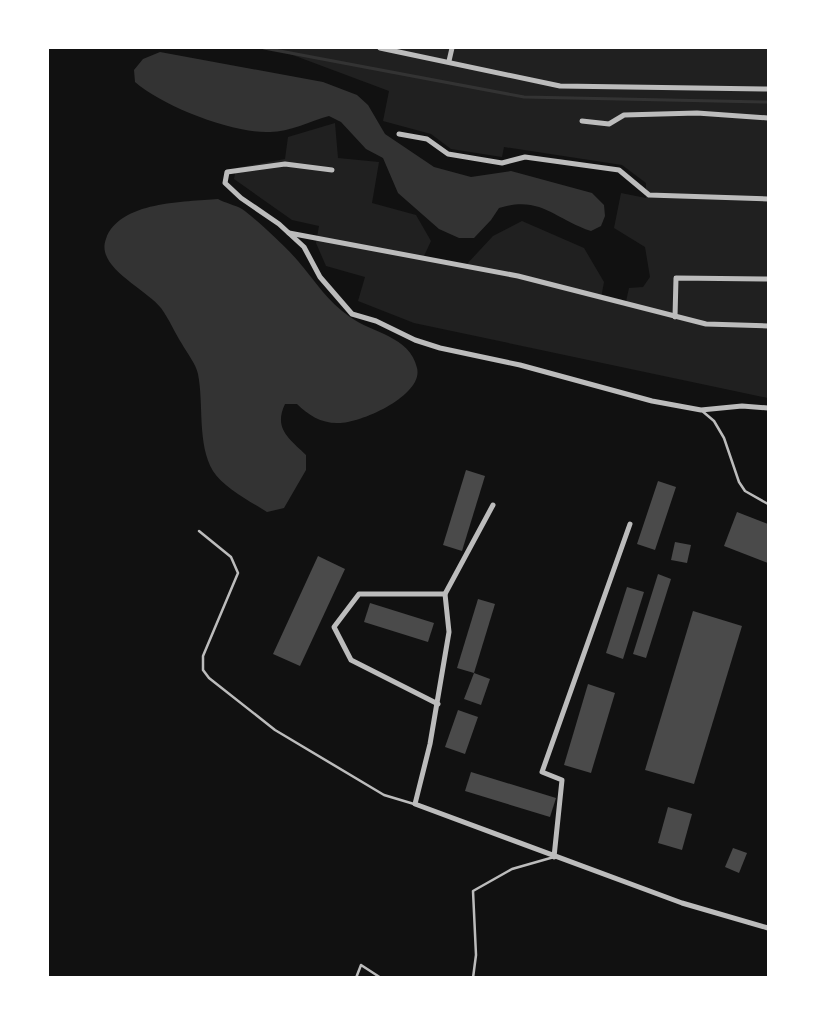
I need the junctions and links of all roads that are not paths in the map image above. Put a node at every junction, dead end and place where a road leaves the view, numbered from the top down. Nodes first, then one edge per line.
1 (380, 48) edge
2 (452, 48) edge
3 (449, 61) junction
4 (768, 89) edge
5 (768, 118) edge
6 (582, 121) dead end
7 (399, 134) dead end
8 (332, 170) dead end
9 (768, 199) edge
10 (289, 233) junction
11 (768, 279) edge
12 (675, 317) junction
13 (768, 326) edge
14 (768, 408) edge
15 (701, 410) junction
16 (493, 504) dead end
17 (768, 504) edge
18 (630, 524) dead end
19 (199, 530) dead end
20 (445, 594) junction
21 (438, 704) junction
22 (415, 804) junction
23 (554, 857) junction
24 (768, 928) edge
25 (356, 978) edge
26 (381, 978) edge
27 (473, 978) edge

1 - 3 street
2 - 3 street
3 - 4 street
5 - 6 street
7 - 9 street
8 - 10 street
10 - 12 street
10 - 15 street
11 - 12 street
12 - 13 street
14 - 15 street
15 - 17 lane
16 - 20 street
18 - 23 street
19 - 22 lane
20 - 21 street
20 - 21 street
21 - 22 street
22 - 23 street
23 - 24 street
23 - 27 lane
25 - 26 lane

